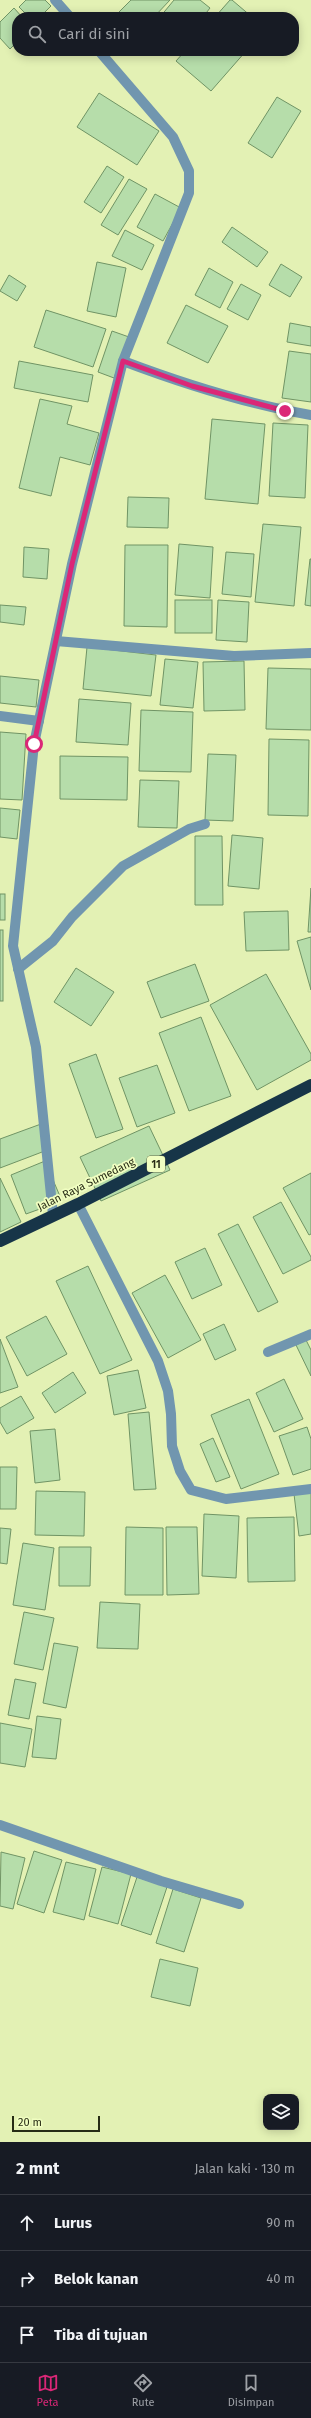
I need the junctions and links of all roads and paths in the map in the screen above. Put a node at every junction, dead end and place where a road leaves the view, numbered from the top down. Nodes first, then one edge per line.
1 (55, 0) edge
2 (66, 12) edge
3 (103, 56) edge
4 (123, 361) junction
5 (311, 415) edge
6 (56, 641) junction
7 (311, 653) edge
8 (0, 716) edge
9 (39, 721) junction
10 (205, 824) dead end
11 (18, 970) junction
12 (311, 1085) edge
13 (78, 1204) junction
14 (53, 1215) junction
15 (0, 1240) edge
16 (311, 1334) edge
17 (268, 1352) dead end
18 (311, 1489) edge
19 (0, 1825) edge
20 (239, 1904) dead end

1 - 2 street
3 - 4 street
4 - 5 street
4 - 6 street
6 - 7 street
6 - 9 street
8 - 9 street
9 - 11 street
10 - 11 street
11 - 14 street
12 - 13 highway, Jalan Raya Sumedang / 11
13 - 14 highway, Jalan Raya Sumedang / 11
13 - 18 street
14 - 15 highway, Jalan Raya Sumedang / 11
16 - 17 street
19 - 20 street

